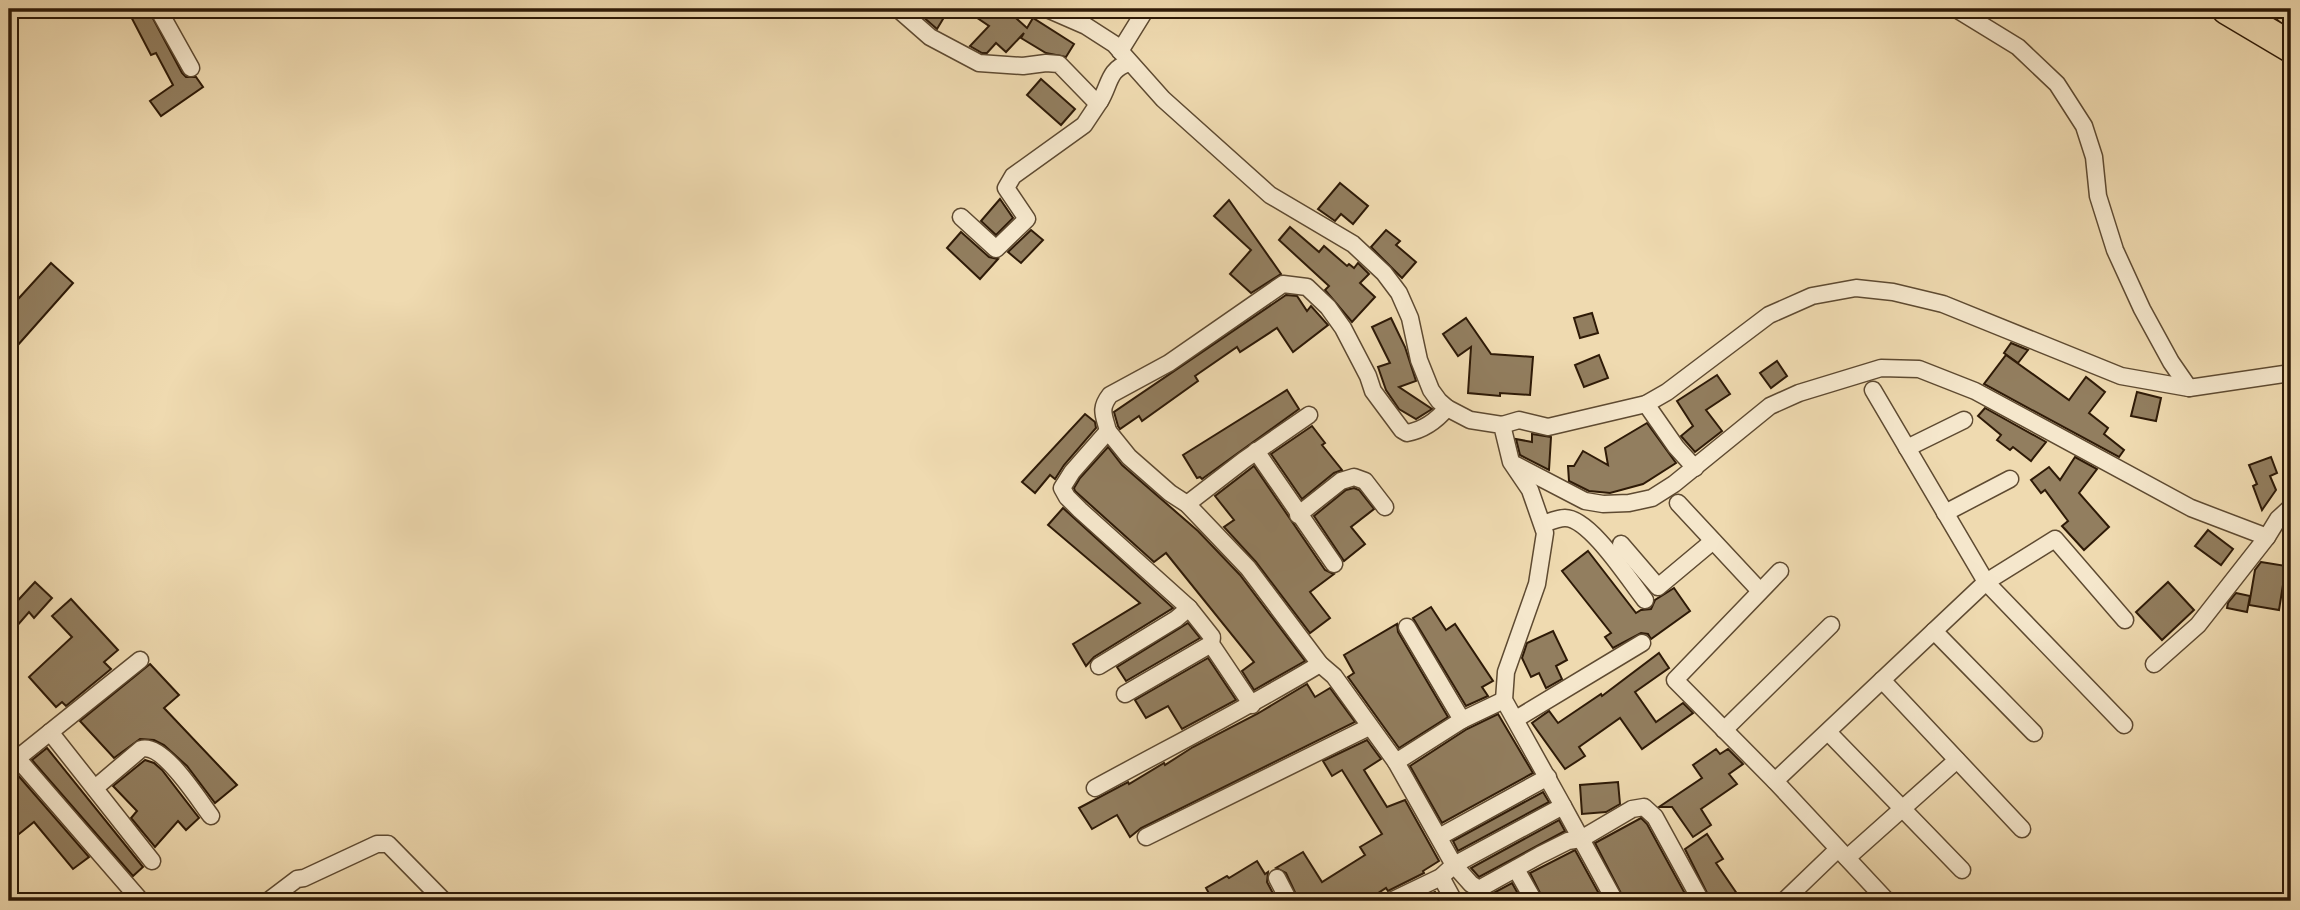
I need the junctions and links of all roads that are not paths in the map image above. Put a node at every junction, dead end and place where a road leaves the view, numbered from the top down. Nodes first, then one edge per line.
1 (159, 9) edge
2 (898, 9) edge
3 (1047, 9) edge
4 (1146, 9) edge
5 (1955, 9) edge
6 (2227, 9) edge
7 (2291, 47) edge
8 (1124, 57) junction
9 (191, 68) dead end
10 (1100, 101) junction
11 (961, 217) dead end
12 (2291, 373) edge
13 (2189, 388) junction
14 (1873, 390) dead end
15 (1646, 404) junction
16 (1447, 408) junction
17 (1309, 415) dead end
18 (1964, 420) dead end
19 (1502, 425) junction
20 (1108, 430) junction
21 (1908, 448) junction
22 (1256, 451) junction
23 (1511, 462) junction
24 (1695, 468) junction
25 (2010, 479) dead end
26 (1678, 503) dead end
27 (1187, 504) junction
28 (1385, 507) dead end
29 (2291, 507) edge
30 (1945, 513) junction
31 (1298, 515) junction
32 (1543, 524) junction
33 (2267, 537) junction
34 (1713, 541) junction
35 (1620, 544) dead end
36 (1334, 564) dead end
37 (1780, 570) dead end
38 (1986, 582) junction
39 (1760, 591) junction
40 (1645, 600) dead end
41 (1189, 608) junction
42 (2125, 620) dead end
43 (1831, 625) dead end
44 (1407, 627) dead end
45 (1934, 631) junction
46 (1642, 643) dead end
47 (1211, 644) junction
48 (140, 660) dead end
49 (1320, 664) junction
50 (2154, 664) dead end
51 (1099, 666) dead end
52 (1882, 680) junction
53 (1125, 694) dead end
54 (1504, 700) junction
55 (1252, 705) junction
56 (1516, 719) junction
57 (1462, 720) junction
58 (2124, 725) dead end
59 (1369, 727) junction
60 (1724, 730) junction
61 (50, 732) junction
62 (1828, 732) junction
63 (2034, 733) dead end
64 (1957, 760) junction
65 (13, 761) edge
66 (1395, 762) junction
67 (1548, 777) junction
68 (1775, 781) junction
69 (95, 788) junction
70 (1095, 788) dead end
71 (1563, 806) junction
72 (1902, 809) junction
73 (211, 816) dead end
74 (2022, 829) dead end
75 (1146, 837) dead end
76 (1439, 837) junction
77 (1581, 839) junction
78 (1843, 854) junction
79 (152, 861) dead end
80 (1454, 865) junction
81 (1516, 869) junction
82 (1962, 870) dead end
83 (1441, 877) junction
84 (1277, 878) dead end
85 (141, 901) edge
86 (268, 901) edge
87 (444, 901) edge
88 (1289, 901) edge
89 (1391, 901) edge
90 (1454, 901) edge
91 (1534, 901) edge
92 (1615, 901) edge
93 (1701, 901) edge
94 (1784, 901) edge
95 (1887, 901) edge

1 - 9 street
2 - 10 street
3 - 8 street
4 - 8 street
5 - 13 street
6 - 7 highway
8 - 10 street
8 - 16 street
10 - 11 street
12 - 13 street
13 - 15 street
14 - 21 street
15 - 19 street
15 - 24 street
16 - 19 street
16 - 20 street
17 - 22 street
18 - 21 street
19 - 23 street
20 - 27 street
20 - 41 street
21 - 30 street
22 - 27 street
22 - 31 street
23 - 24 street
23 - 32 street
24 - 33 street
25 - 30 street
26 - 34 street
27 - 49 street
28 - 31 street
29 - 33 street
30 - 38 street
31 - 36 street
32 - 40 street
32 - 54 street
33 - 50 street
34 - 35 street
34 - 39 street
37 - 39 street
38 - 42 street
38 - 45 street
38 - 58 street
39 - 60 street
41 - 47 street
41 - 51 street
43 - 60 street
44 - 57 street
45 - 52 street
45 - 63 street
46 - 56 street
47 - 53 street
47 - 55 street
48 - 61 street
49 - 55 street
49 - 59 street
52 - 62 street
52 - 64 street
54 - 56 street
54 - 57 street
55 - 70 street
56 - 67 street
57 - 66 street
59 - 66 street
59 - 75 street
60 - 68 street
61 - 65 street
61 - 69 street
62 - 68 street
62 - 72 street
64 - 72 street
64 - 74 street
65 - 85 street
66 - 76 street
67 - 71 street
67 - 76 street
68 - 78 street
69 - 73 street
69 - 79 street
71 - 77 street
71 - 80 street
72 - 78 street
72 - 82 street
76 - 80 street
77 - 81 street
77 - 92 street
77 - 93 street
78 - 94 street
78 - 95 street
80 - 81 street
80 - 83 street
81 - 91 street
83 - 89 street
83 - 90 street
84 - 88 street
86 - 87 street

